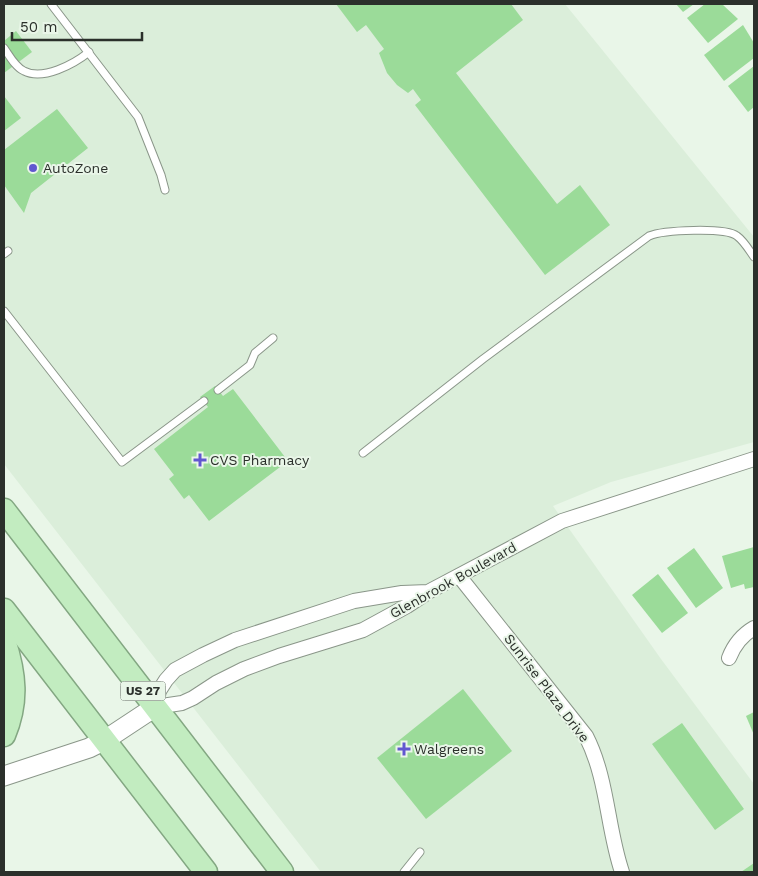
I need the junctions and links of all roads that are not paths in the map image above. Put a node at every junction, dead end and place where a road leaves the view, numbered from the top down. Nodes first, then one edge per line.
1 (51, 4) edge
2 (4, 48) edge
3 (89, 52) junction
4 (166, 190) dead end
5 (754, 257) edge
6 (4, 311) edge
7 (273, 338) dead end
8 (218, 390) dead end
9 (204, 401) dead end
10 (363, 453) dead end
11 (754, 459) edge
12 (4, 510) edge
13 (459, 576) junction
14 (428, 592) junction
15 (4, 610) edge
16 (754, 628) edge
17 (4, 640) edge
18 (729, 658) dead end
19 (155, 707) junction
20 (4, 735) edge
21 (104, 740) junction
22 (4, 776) edge
23 (420, 852) dead end
24 (206, 872) edge
25 (282, 872) edge
26 (404, 872) edge
27 (622, 872) edge

1 - 3 lane
2 - 3 lane
3 - 4 lane
5 - 10 lane
6 - 9 lane
7 - 8 lane
11 - 13 street, Glenbrook Boulevard
12 - 19 highway, US 27
13 - 14 street, Glenbrook Boulevard
13 - 27 street, Sunrise Plaza Drive
14 - 19 street, Glenbrook Boulevard
14 - 19 street
15 - 21 highway
16 - 18 street
17 - 20 highway
19 - 21 main road
19 - 25 highway, US 27
21 - 22 main road
21 - 24 highway
23 - 26 lane

